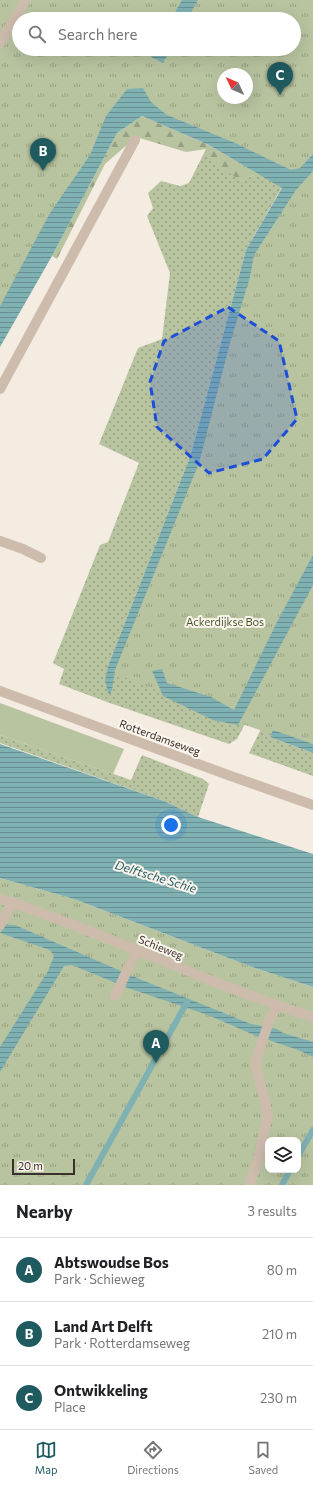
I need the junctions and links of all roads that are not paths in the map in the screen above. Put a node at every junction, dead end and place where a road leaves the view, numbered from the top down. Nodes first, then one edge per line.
1 (26, 0) edge
2 (19, 12) edge
3 (12, 23) edge
4 (0, 43) edge
5 (136, 140) dead end
6 (0, 389) edge
7 (0, 541) edge
8 (41, 558) dead end
9 (0, 691) edge
10 (313, 804) edge
11 (0, 899) edge
12 (12, 903) junction
13 (0, 925) edge
14 (137, 950) junction
15 (116, 993) dead end
16 (276, 1006) junction
17 (313, 1017) edge
18 (249, 1185) edge

1 - 2 street
3 - 4 street
5 - 6 street
7 - 8 street
9 - 10 street, Rotterdamseweg
11 - 12 street, Schieweg
12 - 13 street
12 - 14 street, Schieweg
14 - 15 street
14 - 16 street, Schieweg
16 - 17 street, Schieweg
16 - 18 street

